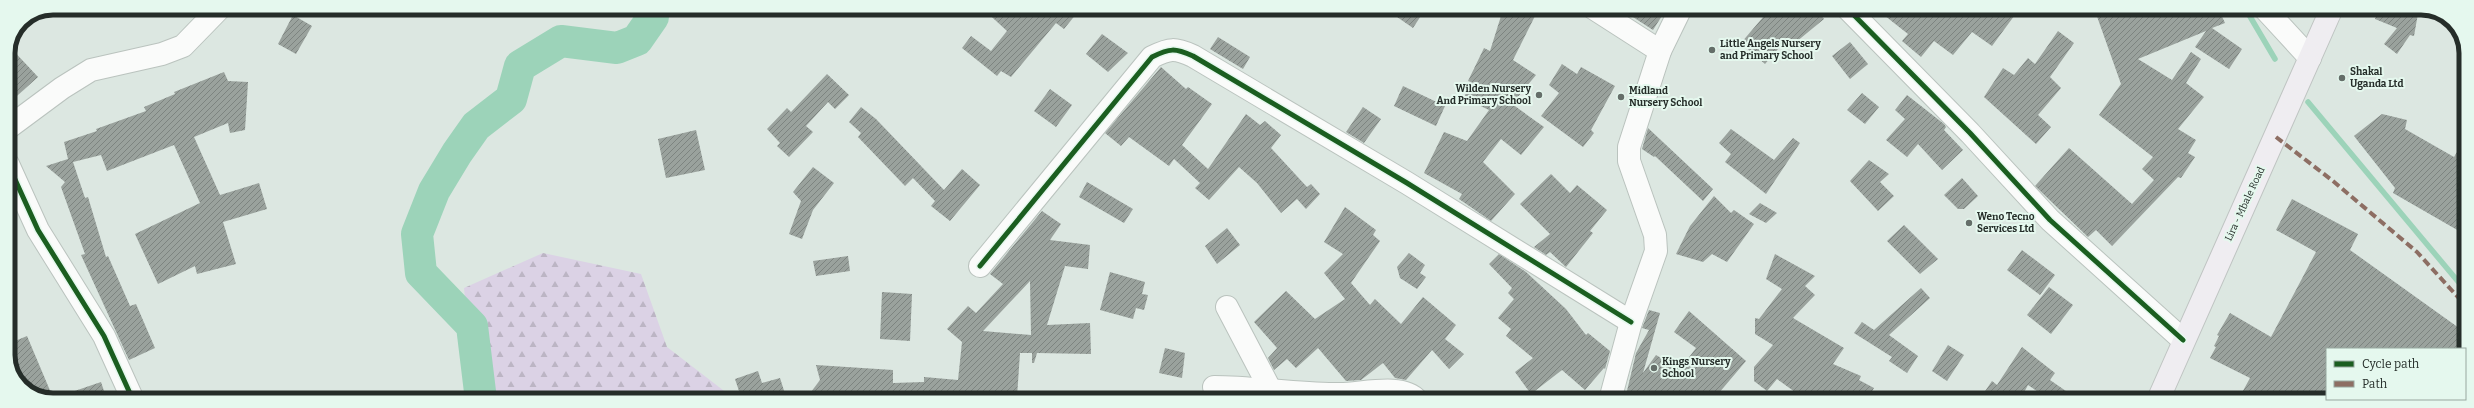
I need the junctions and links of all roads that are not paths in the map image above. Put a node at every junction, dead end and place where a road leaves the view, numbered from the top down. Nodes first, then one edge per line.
1 (214, 15) edge
2 (1604, 15) edge
3 (1678, 15) edge
4 (1854, 15) edge
5 (2270, 15) edge
6 (2329, 15) edge
7 (1660, 51) junction
8 (2310, 58) junction
9 (15, 123) edge
10 (15, 179) edge
11 (980, 266) dead end
12 (1227, 307) dead end
13 (1631, 322) junction
14 (2183, 340) junction
15 (1214, 387) dead end
16 (1270, 389) junction
17 (130, 393) edge
18 (1326, 393) edge
19 (1361, 393) edge
20 (1409, 393) edge
21 (1612, 393) edge
22 (2161, 393) edge

1 - 9 street
2 - 7 street
3 - 7 street
4 - 14 street
5 - 8 street
6 - 8 main road, Lira - Mbale Road
7 - 13 street
8 - 14 main road, Lira - Mbale Road
10 - 17 street
11 - 13 street
12 - 16 street
13 - 21 street
14 - 22 main road, Lira - Mbale Road
15 - 16 street
16 - 18 street
19 - 20 street

